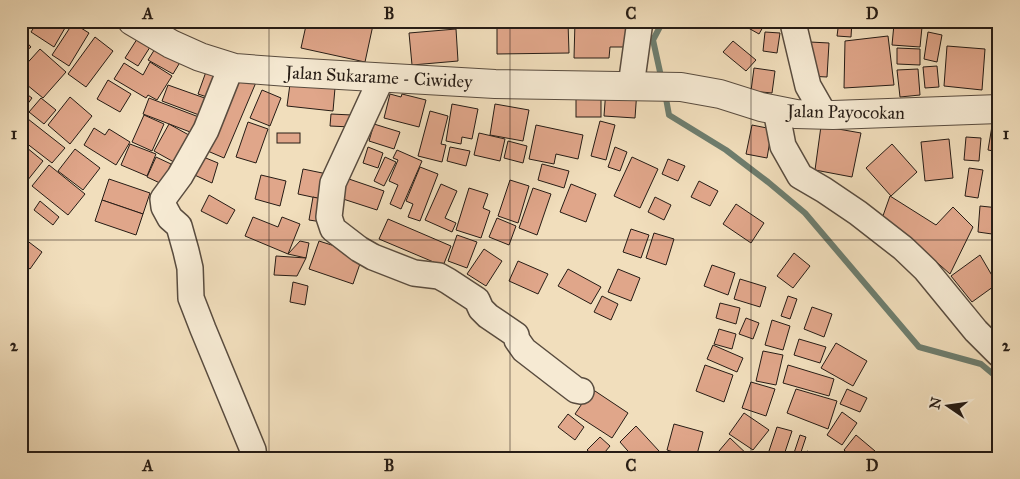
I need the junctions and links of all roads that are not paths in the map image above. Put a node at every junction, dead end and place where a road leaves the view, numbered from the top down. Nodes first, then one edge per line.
1 (132, 21) edge
2 (640, 21) edge
3 (794, 21) edge
4 (231, 67) junction
5 (382, 77) junction
6 (634, 86) junction
7 (999, 109) edge
8 (776, 110) junction
9 (824, 114) junction
10 (999, 354) edge
11 (581, 391) dead end
12 (254, 458) edge

1 - 4 street, Jalan Sukarame - Ciwidey
2 - 6 street
3 - 9 street
4 - 5 street, Jalan Sukarame - Ciwidey
4 - 12 street
5 - 6 street, Jalan Sukarame - Ciwidey
5 - 11 street
6 - 8 street, Jalan Payocokan
7 - 9 street, Jalan Payocokan
8 - 9 street, Jalan Payocokan
8 - 10 street

